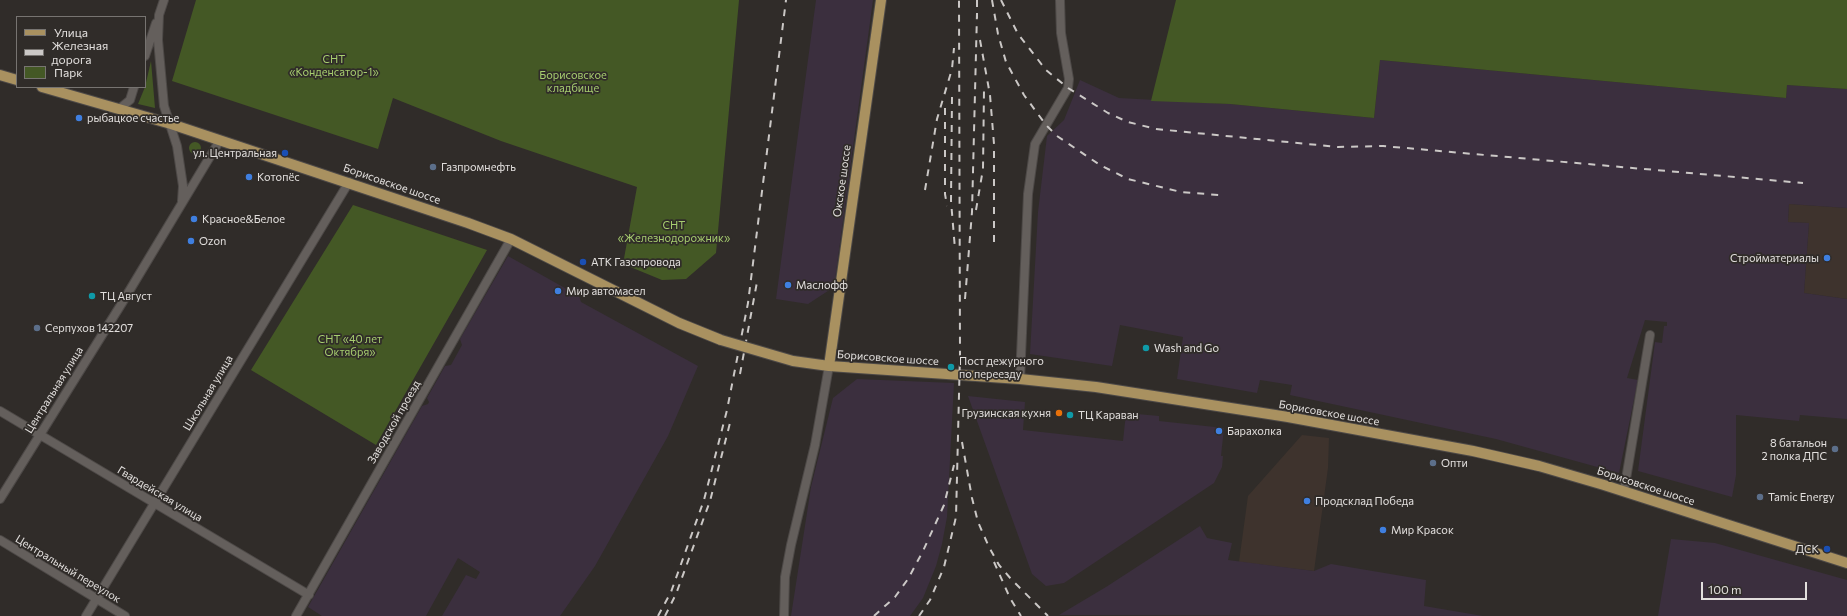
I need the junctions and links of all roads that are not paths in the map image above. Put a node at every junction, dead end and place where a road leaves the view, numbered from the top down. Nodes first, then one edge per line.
1 (164, 0) edge
2 (880, 0) edge
3 (1060, 0) edge
4 (159, 15) junction
5 (146, 53) edge
6 (0, 75) edge
7 (16, 80) edge
8 (46, 88) edge
9 (134, 88) edge
10 (119, 109) junction
11 (171, 124) junction
12 (220, 140) junction
13 (349, 182) junction
14 (182, 202) junction
15 (511, 239) junction
16 (1650, 335) dead end
17 (829, 366) junction
18 (1020, 379) junction
19 (0, 412) edge
20 (39, 435) junction
21 (1624, 491) junction
22 (0, 499) edge
23 (154, 503) junction
24 (0, 540) edge
25 (1847, 563) edge
26 (308, 595) junction
27 (96, 599) junction
28 (86, 616) edge
29 (125, 616) edge
30 (296, 616) edge
31 (784, 616) edge

1 - 4 street
2 - 17 main road, Окское шоссе
3 - 18 street
4 - 5 street
4 - 11 street
6 - 7 main road
8 - 10 main road, Борисовское шоссе
9 - 10 street
10 - 11 main road, Борисовское шоссе
11 - 12 main road, Борисовское шоссе
11 - 14 street
12 - 13 main road, Борисовское шоссе
12 - 14 street, Центральная улица
13 - 15 main road, Борисовское шоссе
13 - 23 street, Школьная улица
14 - 20 street, Центральная улица
15 - 17 main road, Борисовское шоссе, bridge
15 - 26 street, Заводской проезд
16 - 21 street
17 - 18 main road, Борисовское шоссе
17 - 31 street
18 - 21 main road, Борисовское шоссе
19 - 20 street, Гвардейская улица
20 - 22 street, Центральная улица
20 - 23 street, Гвардейская улица
21 - 25 main road, Борисовское шоссе
23 - 26 street, Гвардейская улица
23 - 27 street, Школьная улица
24 - 27 street, Центральный переулок
26 - 30 street, Заводской проезд
27 - 28 street, Школьная улица
27 - 29 street, Центральный переулок

